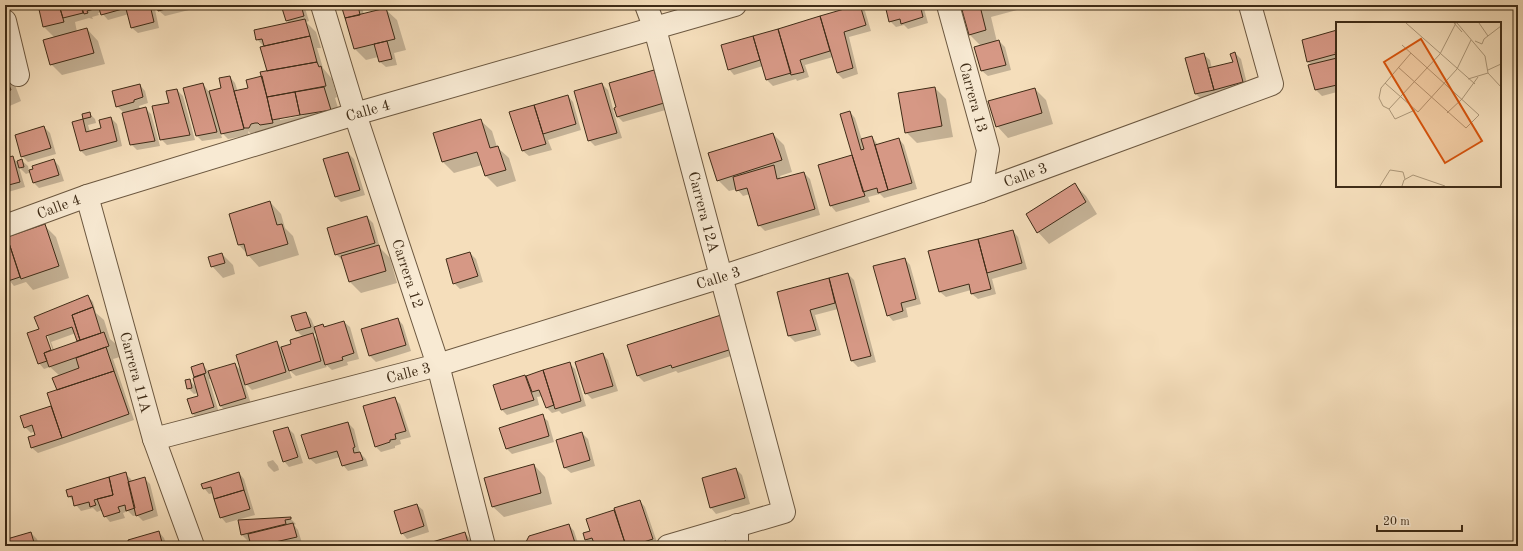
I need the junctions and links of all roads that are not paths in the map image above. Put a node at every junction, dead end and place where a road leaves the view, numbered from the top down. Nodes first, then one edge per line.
1 (322, 5) edge
2 (646, 5) edge
3 (735, 5) edge
4 (948, 5) edge
5 (1250, 5) edge
6 (5, 22) edge
7 (655, 29) junction
8 (18, 75) dead end
9 (355, 114) junction
10 (981, 191) junction
11 (87, 196) junction
12 (5, 226) edge
13 (721, 277) junction
14 (438, 365) junction
15 (154, 439) junction
16 (737, 536) edge
17 (193, 546) edge
18 (484, 546) edge
19 (668, 546) edge

1 - 9 street, Carrera 12
2 - 7 street, Carrera 12A
3 - 7 street, Calle 4
4 - 10 street, Carrera 13
5 - 10 street, Calle 3
6 - 8 street
7 - 9 street, Calle 4
7 - 13 street, Carrera 12A
9 - 11 street, Calle 4
9 - 14 street, Carrera 12
10 - 13 street, Calle 3
11 - 12 street, Calle 4
11 - 15 street, Carrera 11A
13 - 14 street, Calle 3
13 - 16 street, Carrera 12A
14 - 15 street, Calle 3
14 - 18 street, Carrera 12
15 - 17 street, Carrera 11A
16 - 19 street

